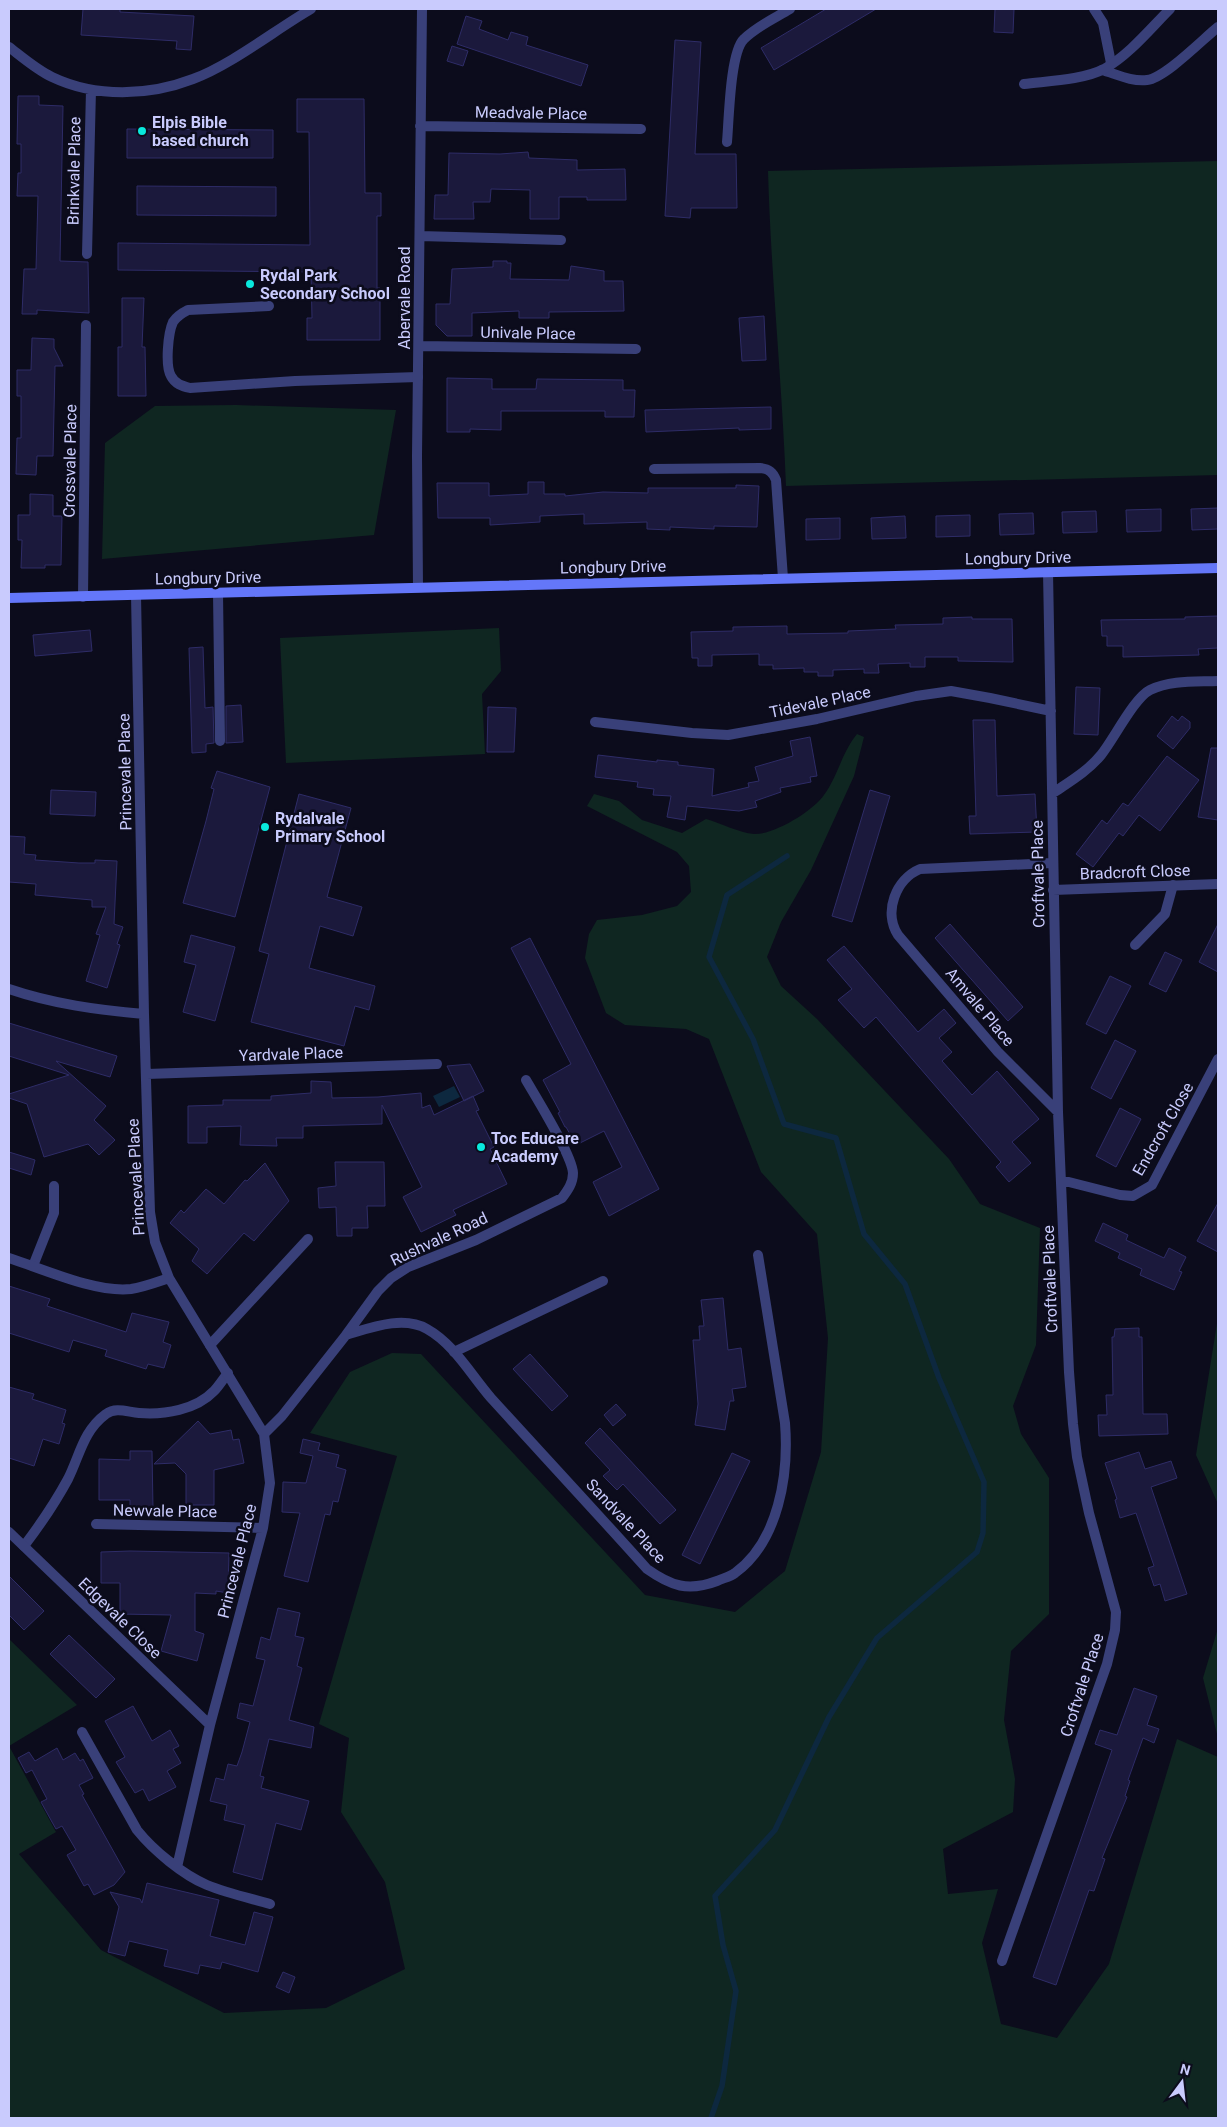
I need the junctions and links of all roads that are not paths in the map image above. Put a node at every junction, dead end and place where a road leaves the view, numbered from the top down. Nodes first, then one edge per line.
1 (311, 9) edge
2 (422, 9) edge
3 (790, 9) edge
4 (1094, 9) edge
5 (1170, 9) edge
6 (1218, 26) edge
7 (9, 47) edge
8 (1111, 64) junction
9 (1102, 70) junction
10 (1024, 84) dead end
11 (91, 90) junction
12 (420, 126) junction
13 (641, 129) dead end
14 (727, 142) dead end
15 (420, 236) junction
16 (561, 240) dead end
17 (87, 254) dead end
18 (269, 306) dead end
19 (86, 325) dead end
20 (419, 346) junction
21 (636, 349) dead end
22 (418, 377) junction
23 (654, 469) dead end
24 (1218, 568) edge
25 (1048, 572) junction
26 (783, 578) junction
27 (418, 587) junction
28 (218, 593) junction
29 (136, 595) junction
30 (83, 596) junction
31 (9, 598) edge
32 (1218, 681) edge
33 (1050, 711) junction
34 (595, 722) dead end
35 (220, 741) dead end
36 (1053, 793) junction
37 (1052, 863) junction
38 (1218, 884) edge
39 (1173, 885) junction
40 (1053, 890) junction
41 (1135, 945) dead end
42 (9, 989) edge
43 (144, 1014) junction
44 (1218, 1059) edge
45 (436, 1064) dead end
46 (147, 1074) junction
47 (526, 1080) dead end
48 (1058, 1112) junction
49 (1061, 1180) junction
50 (54, 1186) dead end
51 (308, 1239) dead end
52 (758, 1255) dead end
53 (9, 1258) edge
54 (33, 1266) junction
55 (168, 1278) junction
56 (603, 1281) dead end
57 (346, 1335) junction
58 (210, 1345) junction
59 (454, 1352) junction
60 (228, 1373) junction
61 (264, 1434) junction
62 (96, 1524) dead end
63 (262, 1528) junction
64 (9, 1532) edge
65 (24, 1546) junction
66 (210, 1725) junction
67 (82, 1732) dead end
68 (177, 1867) junction
69 (270, 1904) dead end
70 (1002, 1961) dead end

1 - 11 street
2 - 12 street, Abervale Road
3 - 14 street
4 - 8 street
5 - 8 street
6 - 9 street
7 - 11 street
8 - 9 street
9 - 10 street
11 - 17 street, Brinkvale Place
12 - 13 street, Meadvale Place
12 - 15 street, Abervale Road
15 - 16 street
15 - 20 street, Abervale Road
18 - 22 street
19 - 30 street, Crossvale Place
20 - 21 street, Univale Place
20 - 22 street, Abervale Road
22 - 27 street, Abervale Road
23 - 26 street
24 - 25 street, Longbury Drive
25 - 26 street, Longbury Drive
25 - 33 street, Croftvale Place
26 - 27 street, Longbury Drive
27 - 28 street, Longbury Drive
28 - 29 street, Longbury Drive
28 - 35 street
29 - 30 street, Longbury Drive
29 - 43 street, Princevale Place
30 - 31 street, Longbury Drive
32 - 36 street
33 - 34 street, Tidevale Place
33 - 36 street, Croftvale Place
36 - 37 street, Croftvale Place
37 - 40 street, Croftvale Place
37 - 48 street, Amvale Place
38 - 39 street, Bradcroft Close
39 - 40 street, Bradcroft Close
39 - 41 street
40 - 48 street, Croftvale Place
42 - 43 street
43 - 46 street, Princevale Place
44 - 49 street, Endcroft Close
45 - 46 street, Yardvale Place
46 - 55 street, Princevale Place
47 - 57 street, Rushvale Road
48 - 49 street, Croftvale Place
49 - 70 street, Croftvale Place
50 - 54 street
51 - 58 street
52 - 59 street, Sandvale Place
53 - 54 street
54 - 55 street
55 - 58 street, Princevale Place
56 - 59 street
57 - 59 street, Sandvale Place
57 - 61 street, Rushvale Road
58 - 60 street, Princevale Place
60 - 61 street, Princevale Place
60 - 65 street
61 - 63 street, Princevale Place
62 - 63 street, Newvale Place
63 - 66 street, Princevale Place
64 - 65 street, Edgevale Close
65 - 66 street, Edgevale Close
66 - 68 street, Princevale Place
67 - 68 street
68 - 69 street

